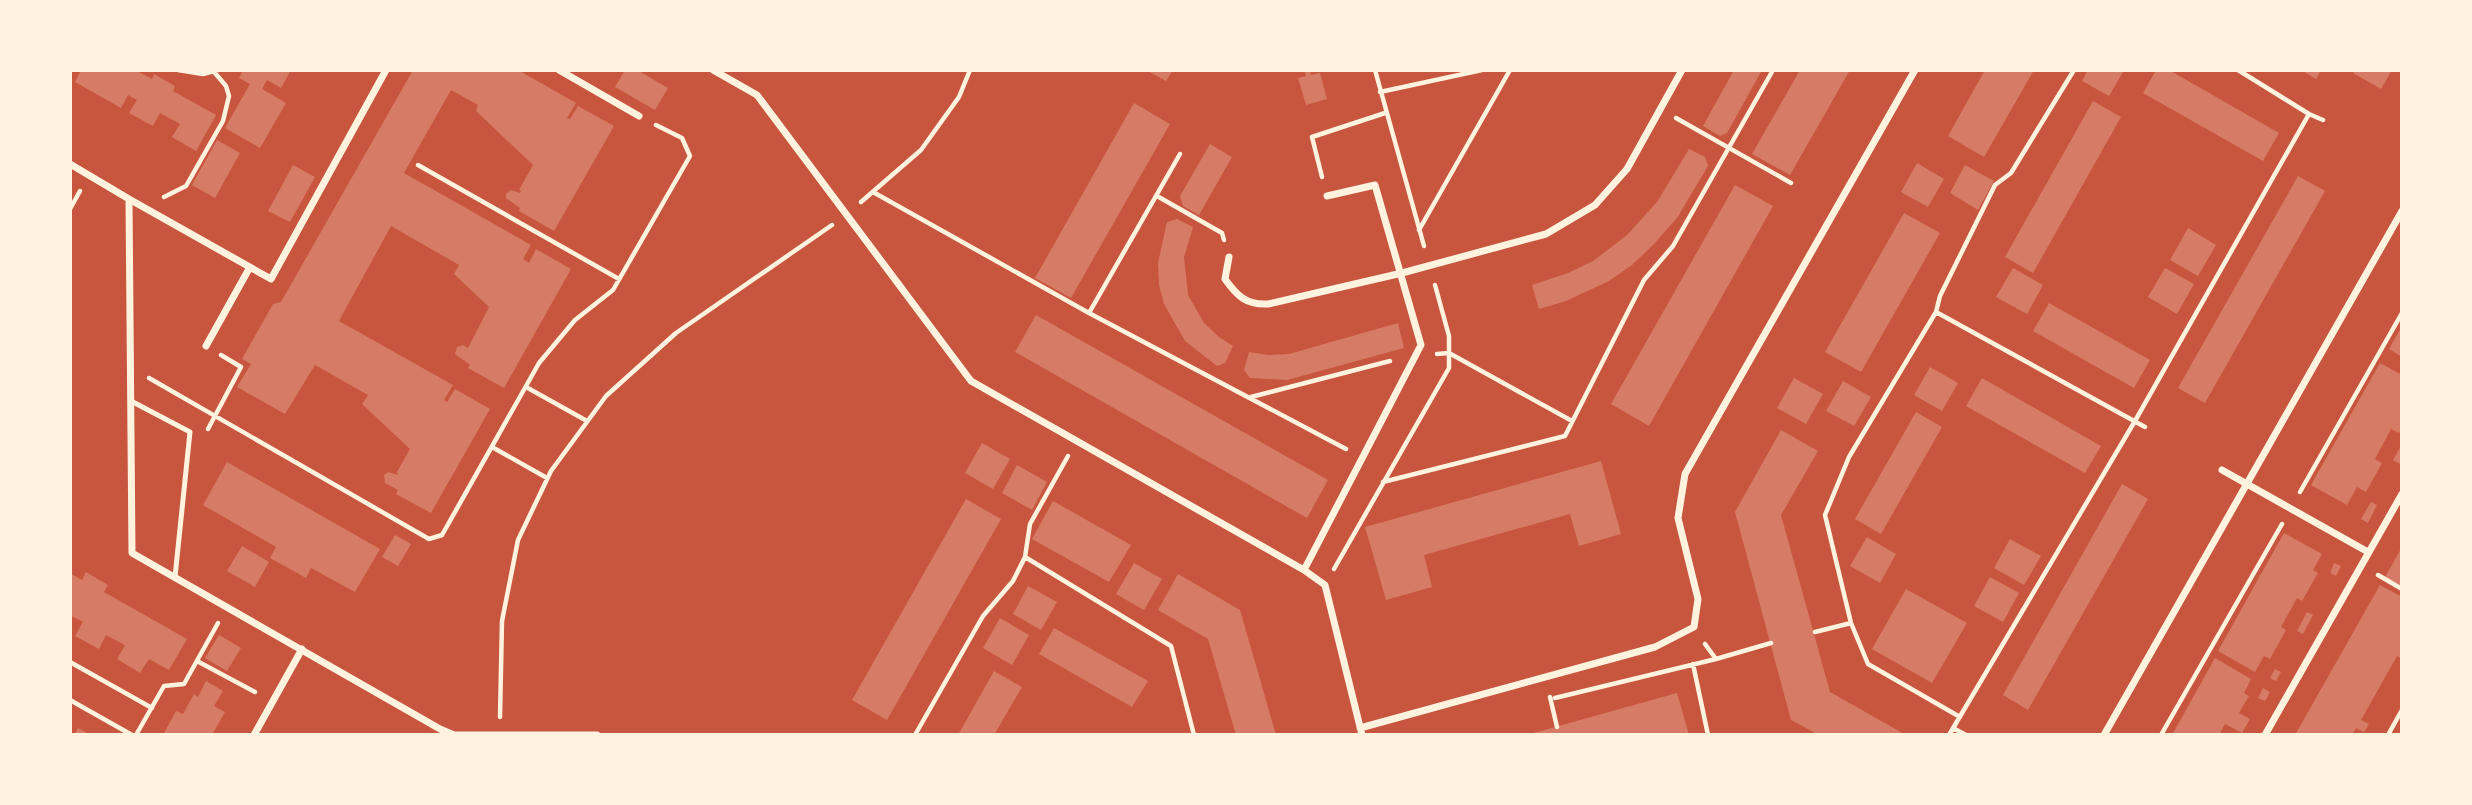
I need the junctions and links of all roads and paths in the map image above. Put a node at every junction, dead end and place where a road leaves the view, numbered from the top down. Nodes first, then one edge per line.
1 (178, 70) edge
2 (386, 70) edge
3 (559, 70) edge
4 (713, 70) edge
5 (970, 70) edge
6 (1482, 70) edge
7 (1510, 70) edge
8 (1682, 70) edge
9 (1773, 70) edge
10 (1915, 70) edge
11 (2074, 70) edge
12 (2238, 70) edge
13 (217, 71) edge
14 (1380, 92) dead end
15 (1660, 109) junction
16 (1385, 113) dead end
17 (2309, 114) junction
18 (639, 116) joint
19 (2323, 120) dead end
20 (1729, 147) junction
21 (1180, 154) dead end
22 (70, 164) edge
23 (418, 165) dead end
24 (1791, 183) dead end
25 (873, 192) junction
26 (1157, 196) junction
27 (1327, 196) joint
28 (129, 199) junction
29 (144, 206) junction
30 (2402, 211) edge
31 (847, 214) junction
32 (1419, 230) dead end
33 (1229, 257) joint
34 (250, 267) junction
35 (1402, 273) junction
36 (619, 279) junction
37 (1936, 312) junction
38 (1089, 313) junction
39 (206, 346) joint
40 (130, 367) junction
41 (526, 387) junction
42 (131, 401) junction
43 (215, 416) junction
44 (587, 421) junction
45 (2135, 421) junction
46 (2145, 427) dead end
47 (190, 432) junction
48 (1077, 441) junction
49 (492, 447) junction
50 (1362, 457) junction
51 (2222, 470) dead end
52 (547, 478) junction
53 (1383, 482) dead end
54 (2246, 484) junction
55 (2402, 494) edge
56 (2368, 552) junction
57 (1025, 557) junction
58 (1304, 570) junction
59 (175, 578) junction
60 (227, 607) junction
61 (1851, 623) junction
62 (1815, 632) dead end
63 (1771, 643) dead end
64 (302, 649) junction
65 (1716, 659) dead end
66 (197, 661) junction
67 (70, 662) edge
68 (1693, 664) dead end
69 (1542, 676) junction
70 (70, 700) edge
71 (273, 702) junction
72 (152, 708) junction
73 (2402, 710) edge
74 (1960, 717) junction
75 (1558, 727) dead end
76 (1953, 728) junction
77 (1361, 732) edge
78 (134, 735) edge
79 (254, 735) edge
80 (499, 735) edge
81 (597, 735) edge
82 (915, 735) edge
83 (1194, 735) edge
84 (1708, 735) edge
85 (1949, 735) edge
86 (1966, 735) edge
87 (2104, 735) edge
88 (2265, 735) edge
89 (2388, 735) edge

1 - 13 path
2 - 34 street
3 - 18 street
4 - 31 street
5 - 25 path
6 - 14 path
7 - 32 path
8 - 15 street
9 - 20 path
10 - 69 street
11 - 37 path
12 - 17 path
13 - 29 path
15 - 20 path
15 - 35 street
16 - 27 path
17 - 19 path
17 - 45 path
18 - 36 path
20 - 24 path
20 - 53 path
21 - 26 path
22 - 28 street
23 - 36 path
25 - 31 path
25 - 38 path
26 - 33 path
26 - 38 path
27 - 35 street
28 - 29 street
28 - 40 street
29 - 34 street
30 - 54 street
31 - 44 path
31 - 48 street
33 - 35 street
34 - 39 street
35 - 50 street
36 - 41 path
37 - 45 path
37 - 61 path
38 - 50 path
39 - 43 path
40 - 42 street
40 - 43 path
41 - 44 path
41 - 49 path
42 - 47 lane
42 - 59 street
43 - 47 path
43 - 49 path
44 - 52 path
45 - 46 path
45 - 74 path
47 - 59 lane
48 - 57 path
48 - 58 street
49 - 52 path
50 - 58 street
51 - 54 street
52 - 80 path
54 - 56 street
54 - 87 street
55 - 56 street
56 - 88 street
57 - 82 path
57 - 83 path
58 - 77 street
59 - 60 street
60 - 64 street
60 - 66 path
61 - 62 path
61 - 74 path
63 - 65 path
64 - 71 street
64 - 80 street
66 - 71 path
66 - 72 path
67 - 72 path
68 - 84 path
69 - 75 path
69 - 77 street
70 - 78 path
71 - 79 street
72 - 78 path
73 - 89 path
74 - 76 path
76 - 85 path
76 - 86 path
80 - 81 street

